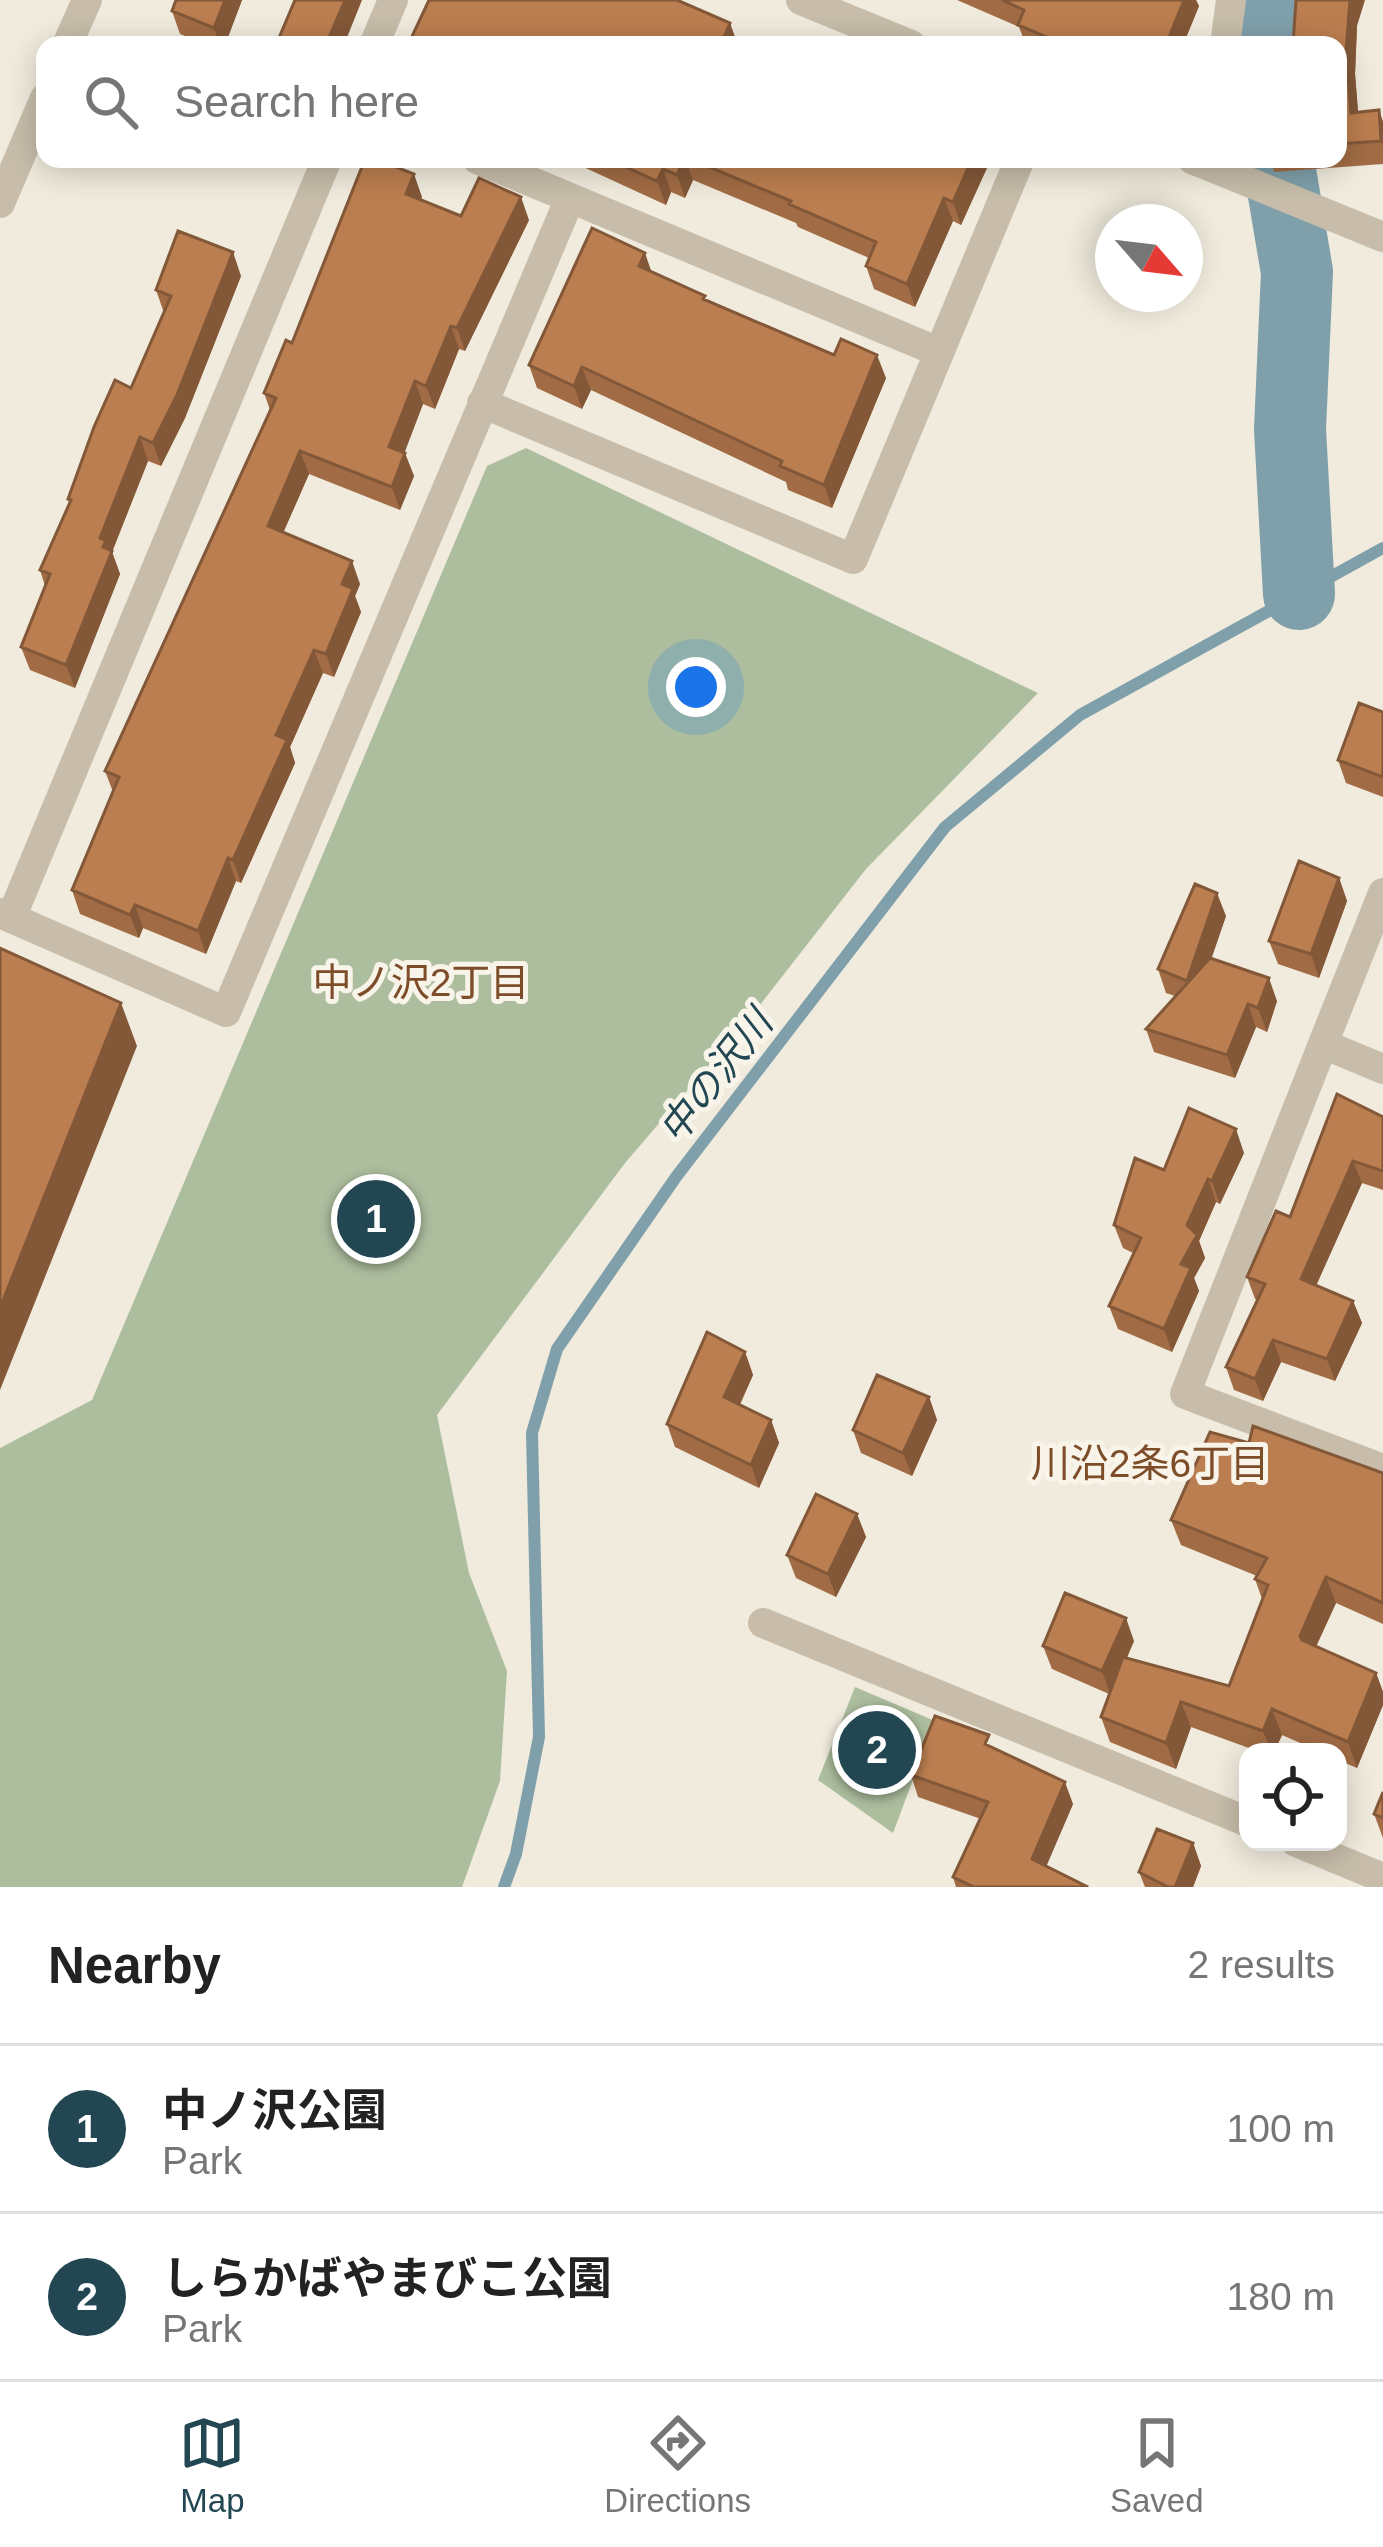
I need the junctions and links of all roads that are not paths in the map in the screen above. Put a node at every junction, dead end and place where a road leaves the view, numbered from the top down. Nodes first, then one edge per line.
1 (87, 0) edge
2 (393, 0) edge
3 (801, 0) edge
4 (1231, 0) edge
5 (72, 36) edge
6 (378, 36) edge
7 (889, 36) edge
8 (1227, 36) edge
9 (36, 119) edge
10 (323, 168) edge
11 (498, 168) edge
12 (1016, 168) edge
13 (1220, 168) edge
14 (569, 198) junction
15 (0, 203) edge
16 (1383, 237) edge
17 (939, 352) junction
18 (482, 403) junction
19 (1383, 892) edge
20 (6, 916) edge
21 (1323, 1043) junction
22 (1383, 1069) edge
23 (1383, 1469) edge
24 (763, 1622) dead end
25 (1239, 1818) edge
26 (1318, 1851) edge
27 (1383, 1878) edge

1 - 5 street
2 - 6 street
3 - 7 street
4 - 8 street
9 - 15 street
10 - 20 street
11 - 14 street
12 - 17 street
13 - 16 street
14 - 17 street
14 - 18 street
17 - 18 street
18 - 20 street
19 - 21 street
21 - 22 street
21 - 23 street
24 - 25 street
26 - 27 street

